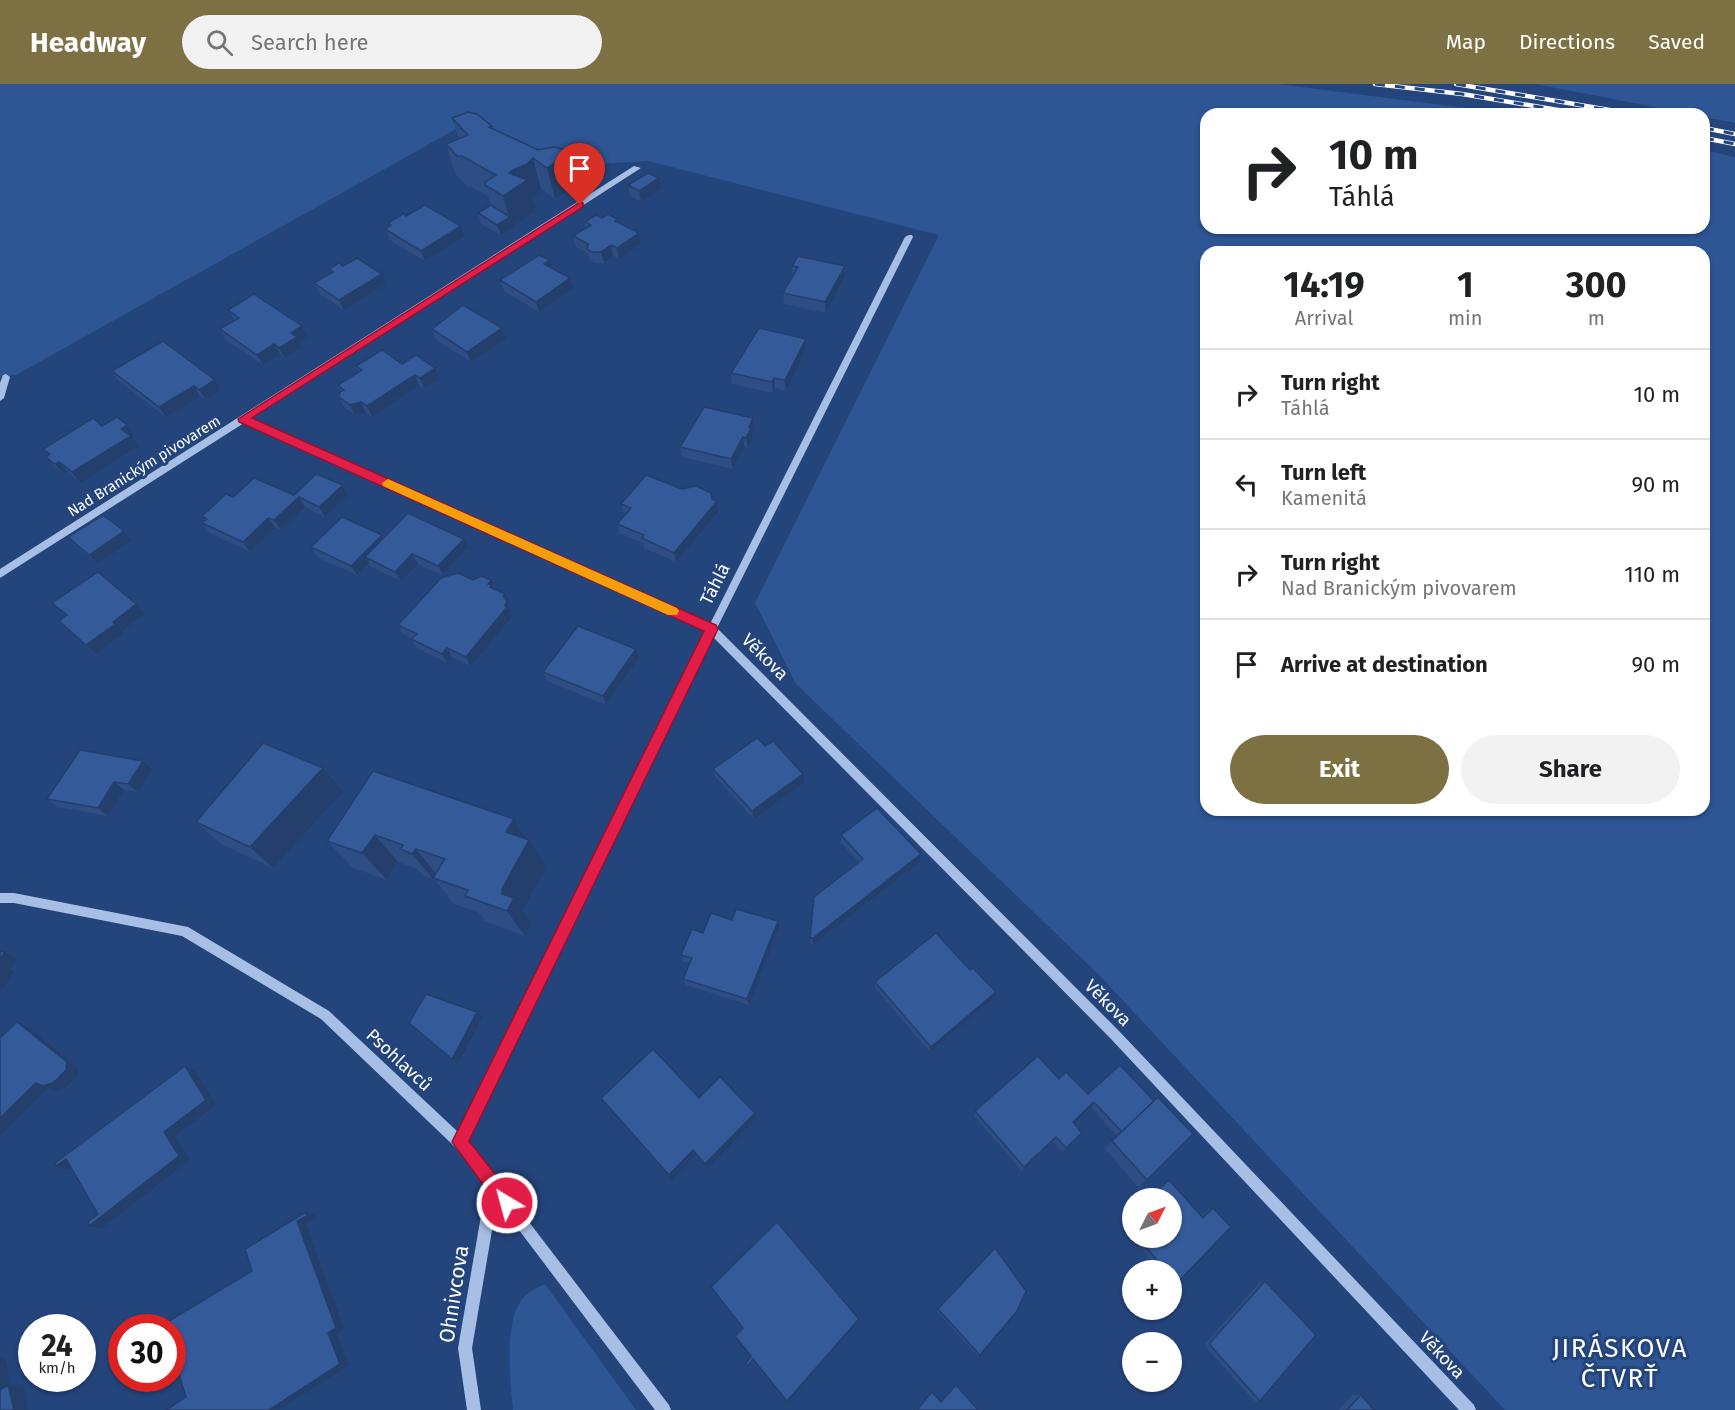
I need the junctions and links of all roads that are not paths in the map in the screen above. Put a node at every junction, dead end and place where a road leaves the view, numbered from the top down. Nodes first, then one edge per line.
1 (637, 168) dead end
2 (909, 237) dead end
3 (6, 377) dead end
4 (0, 398) edge
5 (243, 419) junction
6 (0, 573) edge
7 (712, 629) junction
8 (0, 898) edge
9 (460, 1142) junction
10 (493, 1184) junction
11 (474, 1410) edge
12 (664, 1410) edge
13 (1469, 1410) edge

1 - 5 street, Nad Branickým pivovarem
2 - 7 street, Táhlá
3 - 4 street
5 - 6 street, Nad Branickým pivovarem
5 - 7 street
7 - 9 street, Táhlá
7 - 13 street, Věkova
8 - 9 street, Psohlavců
9 - 10 street, Psohlavců
10 - 11 street, Ohnivcova
10 - 12 street, Psohlavců

